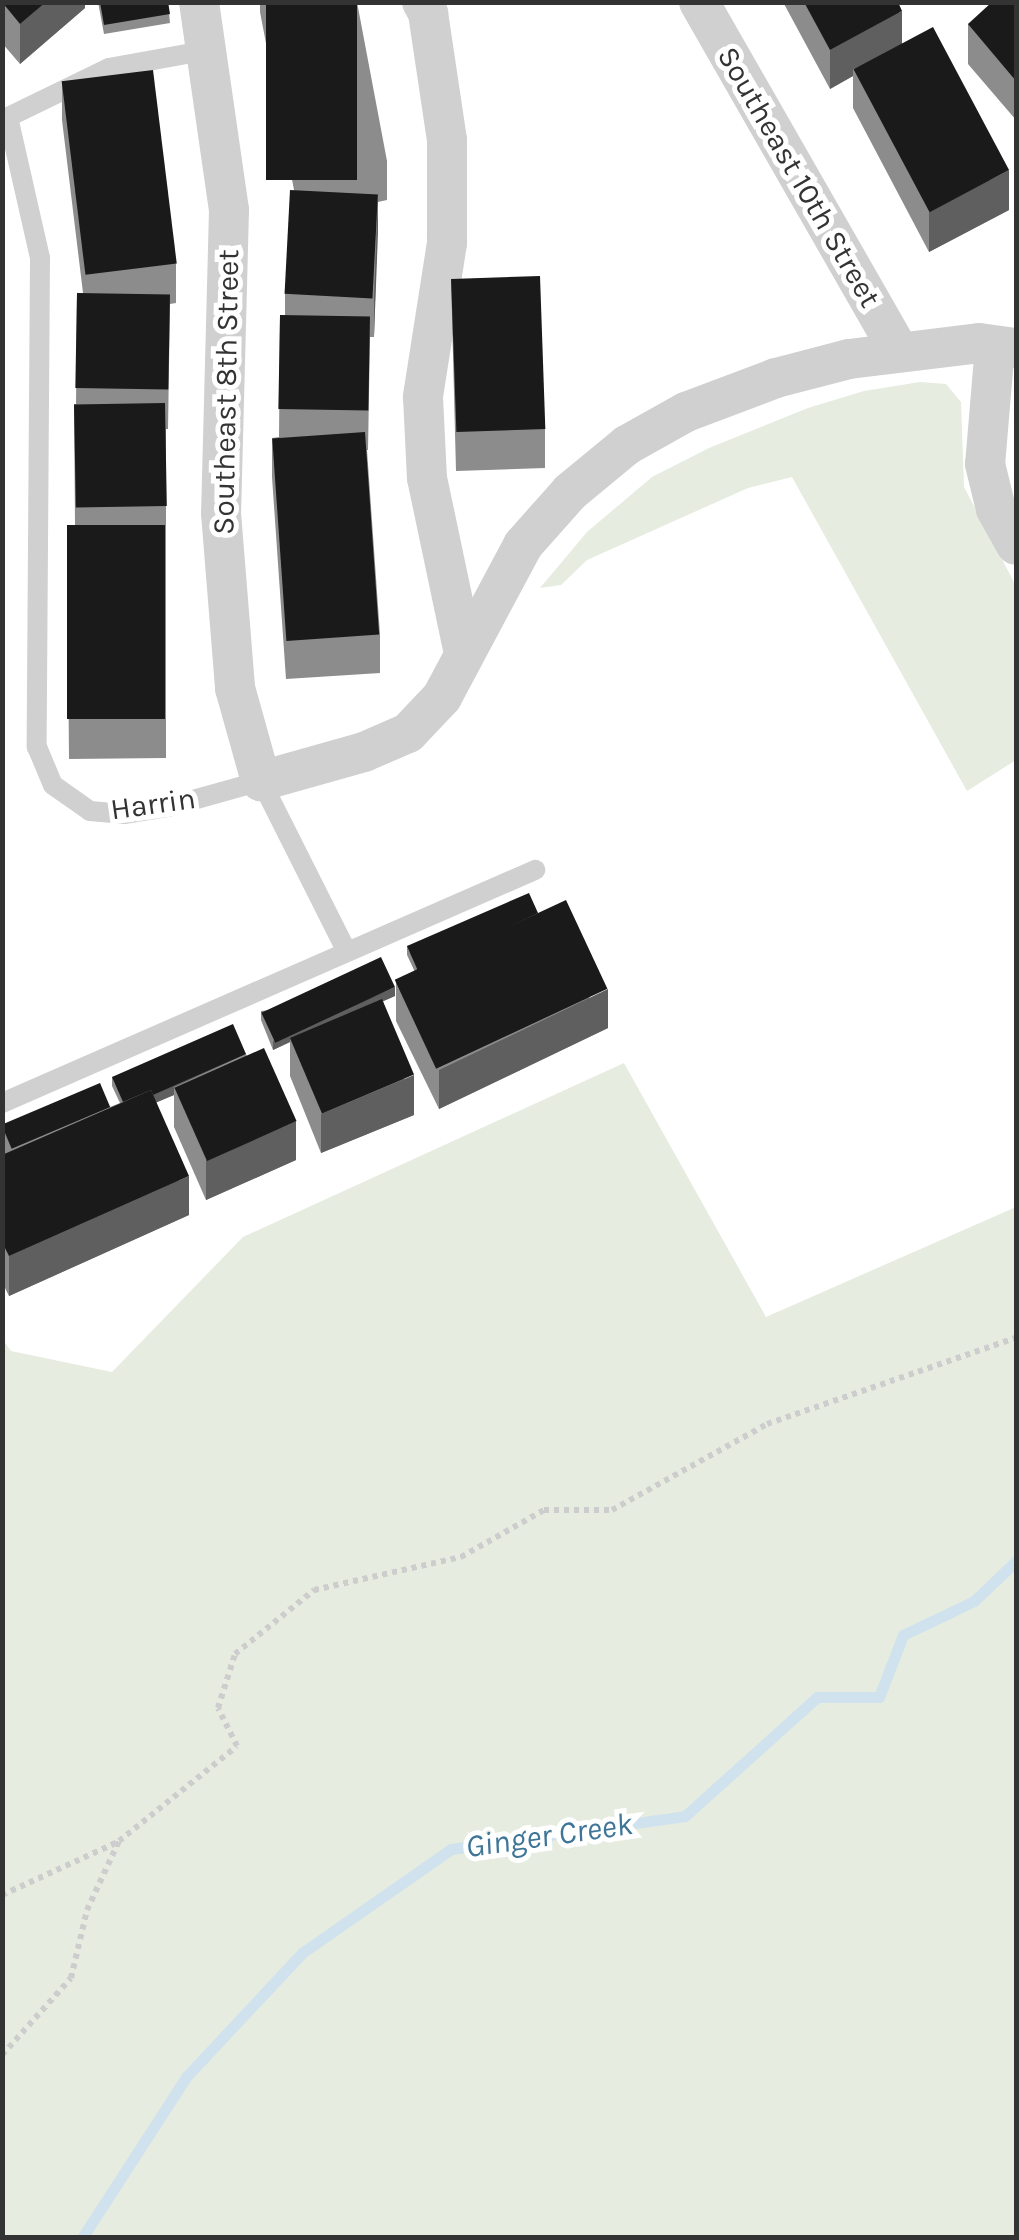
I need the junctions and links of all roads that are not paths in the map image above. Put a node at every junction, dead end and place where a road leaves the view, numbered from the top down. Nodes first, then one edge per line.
1 (199, 2) edge
2 (422, 2) edge
3 (699, 2) edge
4 (203, 51) junction
5 (6, 114) edge
6 (1006, 347) edge
7 (899, 351) junction
8 (1016, 545) edge
9 (464, 653) junction
10 (261, 781) junction
11 (535, 870) dead end
12 (347, 952) junction
13 (2, 1103) edge

1 - 4 street, Southeast 8th Street
2 - 9 street
3 - 7 street, Southeast 10th Street
4 - 5 lane
4 - 10 street, Southeast 8th Street
5 - 10 lane, Harrin
6 - 7 street
6 - 8 street
7 - 9 street
9 - 10 street
10 - 12 lane
11 - 12 lane
12 - 13 lane

